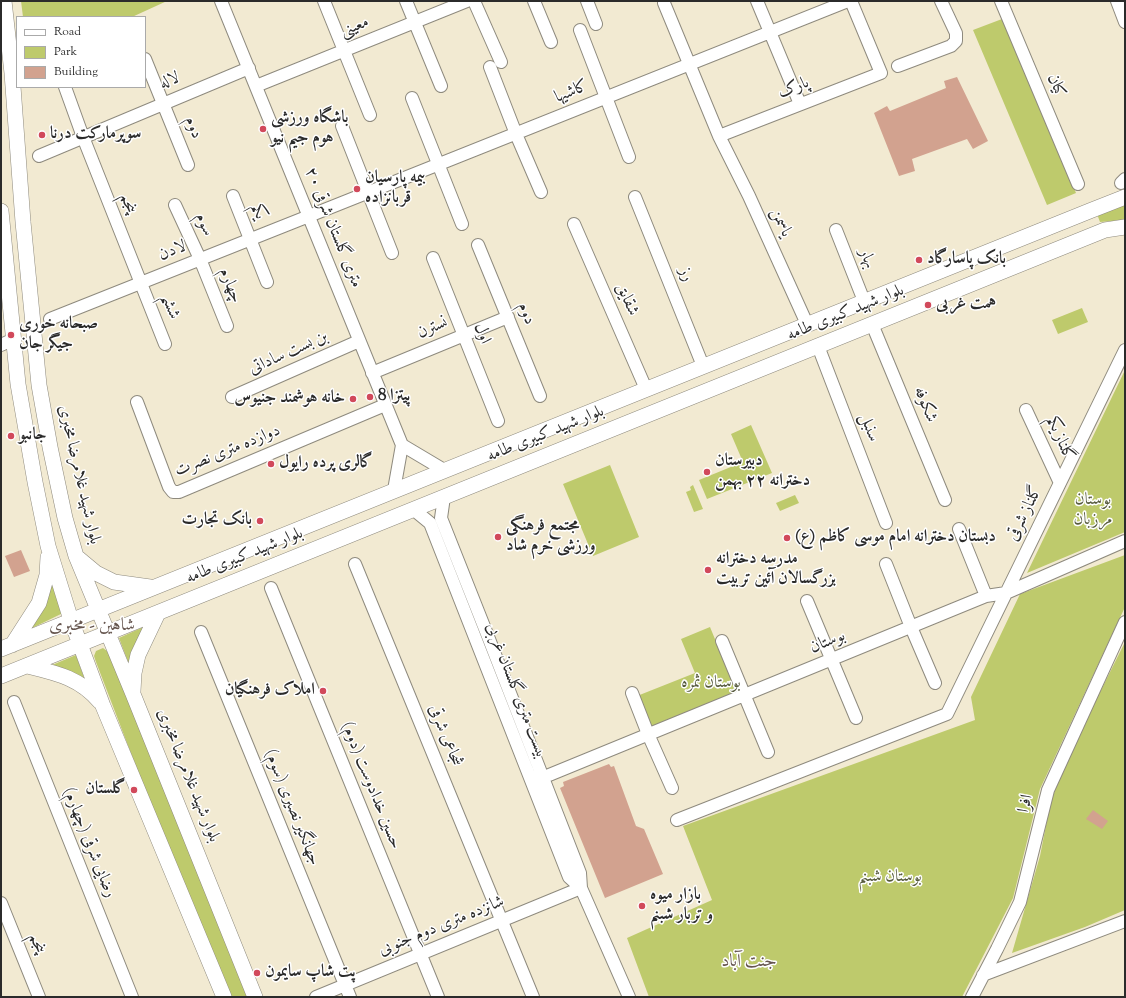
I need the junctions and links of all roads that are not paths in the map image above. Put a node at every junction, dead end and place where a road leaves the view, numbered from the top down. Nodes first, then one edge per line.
1 (4, 1) edge
2 (221, 1) edge
3 (324, 1) edge
4 (406, 1) edge
5 (467, 1) edge
6 (474, 1) edge
7 (534, 1) edge
8 (587, 1) edge
9 (757, 1) edge
10 (848, 1) edge
11 (851, 1) edge
12 (941, 1) edge
13 (1001, 1) edge
14 (1117, 1) edge
15 (664, 3) dead end
16 (415, 22) junction
17 (1125, 22) edge
18 (596, 24) dead end
19 (580, 30) dead end
20 (770, 32) junction
21 (551, 42) dead end
22 (344, 50) junction
23 (146, 62) edge
24 (501, 62) dead end
25 (689, 64) junction
26 (898, 66) dead end
27 (490, 67) dead end
28 (249, 68) junction
29 (256, 86) junction
30 (441, 86) dead end
31 (65, 88) edge
32 (412, 98) dead end
33 (606, 98) junction
34 (163, 104) junction
35 (800, 104) junction
36 (370, 115) dead end
37 (342, 126) dead end
38 (516, 134) junction
39 (719, 136) junction
40 (83, 137) junction
41 (39, 156) dead end
42 (629, 157) dead end
43 (188, 165) dead end
44 (438, 165) junction
45 (1078, 184) dead end
46 (1124, 188) edge
47 (369, 192) junction
48 (541, 192) dead end
49 (233, 196) dead end
50 (635, 197) dead end
51 (175, 205) dead end
52 (1, 211) edge
53 (309, 216) junction
54 (462, 224) dead end
55 (574, 224) dead end
56 (1125, 228) edge
57 (836, 230) dead end
58 (250, 240) junction
59 (478, 245) dead end
60 (392, 253) dead end
61 (433, 258) dead end
62 (200, 260) junction
63 (267, 282) dead end
64 (140, 283) junction
65 (864, 301) junction
66 (508, 317) junction
67 (50, 319) dead end
68 (807, 324) junction
69 (872, 324) junction
70 (227, 326) dead end
71 (463, 335) junction
72 (359, 341) junction
73 (8, 342) edge
74 (165, 344) dead end
75 (818, 346) junction
76 (1125, 350) edge
77 (703, 366) junction
78 (372, 373) junction
79 (646, 389) junction
80 (540, 396) dead end
81 (232, 397) dead end
82 (137, 402) dead end
83 (385, 405) junction
84 (1026, 410) dead end
85 (498, 421) dead end
86 (402, 445) junction
87 (444, 470) junction
88 (1060, 483) junction
89 (394, 490) junction
90 (444, 497) junction
91 (945, 500) dead end
92 (413, 509) junction
93 (886, 523) dead end
94 (958, 529) dead end
95 (1125, 541) edge
96 (48, 546) junction
97 (76, 556) junction
98 (355, 564) dead end
99 (886, 564) dead end
100 (153, 587) junction
101 (271, 588) dead end
102 (1006, 593) junction
103 (986, 596) junction
104 (807, 600) dead end
105 (98, 609) junction
106 (158, 613) junction
107 (71, 620) junction
108 (1125, 622) edge
109 (911, 627) junction
110 (201, 632) dead end
111 (108, 633) junction
112 (722, 641) dead end
113 (80, 644) junction
114 (4, 647) edge
115 (832, 659) junction
116 (27, 666) junction
117 (1, 676) edge
118 (935, 683) dead end
119 (632, 693) dead end
120 (133, 694) junction
121 (744, 695) junction
122 (14, 702) dead end
123 (103, 706) junction
124 (856, 718) dead end
125 (648, 734) junction
126 (768, 752) dead end
127 (543, 777) junction
128 (532, 782) junction
129 (672, 788) dead end
130 (677, 820) dead end
131 (581, 888) junction
132 (1, 903) edge
133 (502, 921) junction
134 (1125, 921) edge
135 (421, 954) junction
136 (983, 975) junction
137 (345, 985) junction
138 (39, 997) edge
139 (132, 997) edge
140 (224, 997) edge
141 (256, 997) edge
142 (316, 997) edge
143 (350, 997) edge
144 (438, 997) edge
145 (533, 997) edge
146 (629, 997) edge
147 (972, 997) edge

1 - 97 main road, بلوار شهید غلامرضا مخبری
2 - 28 street, ۲۰ متری گلستان شرقی
3 - 22 street
4 - 16 street
5 - 16 street, معینی
6 - 24 street
7 - 21 street
8 - 18 street
9 - 20 street
10 - 20 street, کاشیها
11 - 35 street, پارک
12 - 26 street
13 - 45 street, کیان
14 - 17 street
15 - 25 street, یاسمن
16 - 22 street, معینی
16 - 30 street
19 - 33 street
20 - 25 street, کاشیها
20 - 35 street
22 - 29 street, معینی
22 - 36 street
23 - 34 street
25 - 33 street, کاشیها
25 - 39 street, یاسمن
27 - 38 street
28 - 29 street, ۲۰ متری گلستان شرقی
28 - 34 street, لاله
29 - 53 street, ۲۰ متری گلستان شرقی
31 - 40 street
32 - 44 street
33 - 38 street, کاشیها
33 - 42 street
34 - 40 street, لاله
34 - 43 street, دوم
35 - 39 street, پارک
37 - 47 street
38 - 44 street, کاشیها
38 - 48 street
39 - 68 street, یاسمن
40 - 41 street, لاله
40 - 64 street, پنجم
44 - 47 street, کاشیها
44 - 54 street
46 - 65 main road, بلوار شهید کبیری طامه
47 - 53 street, کاشیها
47 - 60 street
49 - 58 street, یکم
50 - 77 street, رز
51 - 62 street, سوم
52 - 73 main road
53 - 58 street, لادن
53 - 72 street, ۲۰ متری گلستان شرقی
55 - 79 street, شقایق
56 - 69 main road, بلوار شهید کبیری طامه
57 - 65 street, بهار
58 - 62 street, لادن
58 - 63 street
59 - 66 street, دوم
61 - 71 street, اول
62 - 64 street, لادن
62 - 70 street, چهارم
64 - 67 street, لادن
64 - 74 street, ششم
65 - 68 main road, بلوار شهید کبیری طامه
66 - 71 street, نسترن
66 - 80 street, دوم
68 - 77 main road, بلوار شهید کبیری طامه
69 - 75 main road, بلوار شهید کبیری طامه
69 - 91 street, شکوفه
71 - 78 street, نسترن
71 - 85 street, اول
72 - 78 street, ۲۰ متری گلستان شرقی
72 - 81 street, بن بست ساداتی
73 - 96 main road
75 - 90 main road, بلوار شهید کبیری طامه
75 - 93 street, سنبل
76 - 88 street, گلناز شرقی
77 - 79 main road, بلوار شهید کبیری طامه
78 - 83 street, ۲۰ متری گلستان شرقی
79 - 87 main road, بلوار شهید کبیری طامه
82 - 83 street, دوازده متری نصرت
83 - 86 street, ۲۰ متری گلستان شرقی
84 - 88 street, گلناز یکم
86 - 87 street
86 - 89 street
87 - 89 main road, بلوار شهید کبیری طامه
88 - 102 street, گلناز شرقی
89 - 100 main road, بلوار شهید کبیری طامه
90 - 92 main road, بلوار شهید کبیری طامه
90 - 127 street, بیست متری گلستان غربی
92 - 106 main road, بلوار شهید کبیری طامه
92 - 128 street, بیست متری گلستان غربی
94 - 103 street
95 - 102 street, بوستان
96 - 107 main road
96 - 114 main road
97 - 100 main road
97 - 105 main road, بلوار شهید غلامرضا مخبری
98 - 133 street, شجاعی شرقی
99 - 109 street
100 - 105 main road, بلوار شهید کبیری طامه
101 - 135 street, حسین خدادوست (دوم)
102 - 103 street, بوستان
102 - 130 street, گلناز شرقی
103 - 109 street, بوستان
104 - 115 street
105 - 107 main road, بلوار شهید کبیری طامه
105 - 111 main road, بلوار شهید غلامرضا مخبری
106 - 111 main road, بلوار شهید کبیری طامه
106 - 120 main road
107 - 113 main road
107 - 114 main road, بلوار شهید کبیری طامه
108 - 136 street, افرا
109 - 115 street, بوستان
109 - 118 street
110 - 137 street, جهانگیر نصیری (سوم)
111 - 113 main road, بلوار شهید کبیری طامه
111 - 120 main road, بلوار شهید غلامرضا مخبری
112 - 121 street
113 - 116 main road, بلوار شهید کبیری طامه
113 - 123 main road
115 - 121 street, بوستان
115 - 124 street
116 - 117 main road, بلوار شهید کبیری طامه
116 - 123 main road
119 - 125 street
120 - 141 main road, بلوار شهید غلامرضا مخبری
121 - 125 street, بوستان
121 - 126 street
122 - 139 street, رضایی شرقی (چهارم)
123 - 140 main road
125 - 127 street, بوستان
125 - 129 street
127 - 128 street, بوستان
127 - 131 street, بیست متری گلستان غربی
128 - 131 street, بیست متری گلستان غربی
131 - 133 street, شانزده متری دوم جنوبی
131 - 146 street, بیست متری گلستان غربی
132 - 138 street, پنجم
133 - 135 street, شانزده متری دوم جنوبی
133 - 145 street, شجاعی شرقی
134 - 136 street
135 - 137 street, شانزده متری دوم جنوبی
135 - 144 street, حسین خدادوست (دوم)
136 - 147 street, افرا
137 - 142 street, شانزده متری دوم جنوبی
137 - 143 street, جهانگیر نصیری (سوم)

